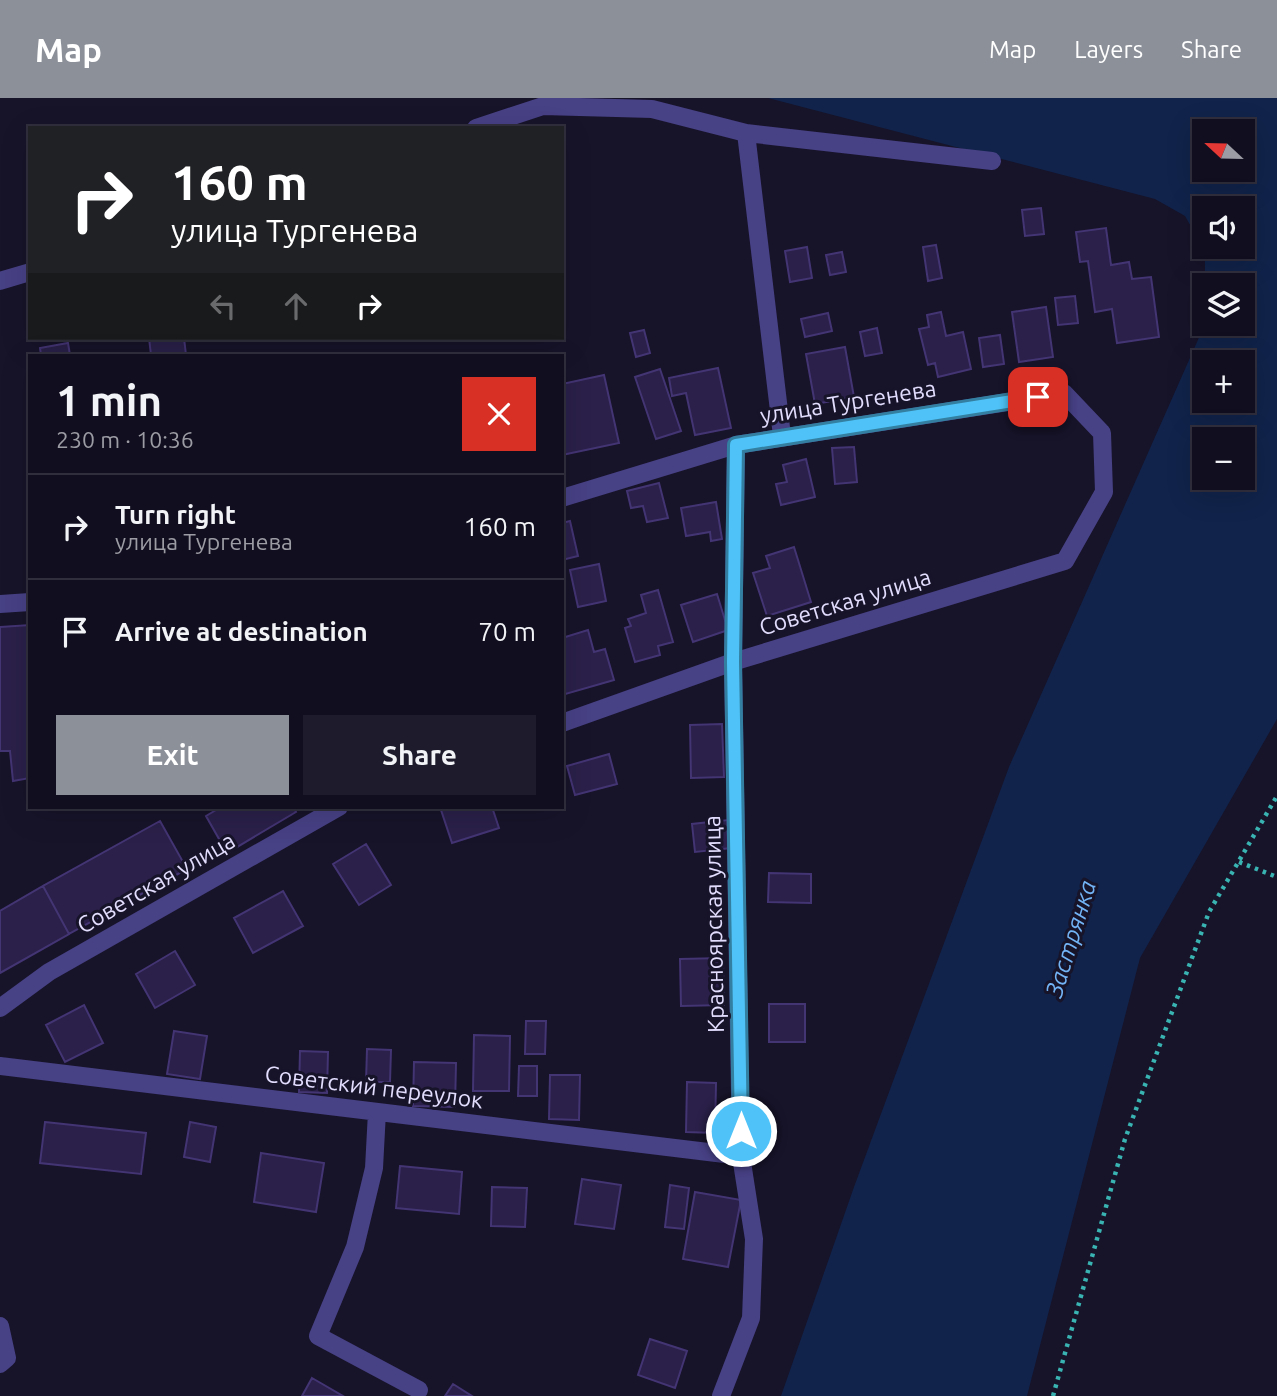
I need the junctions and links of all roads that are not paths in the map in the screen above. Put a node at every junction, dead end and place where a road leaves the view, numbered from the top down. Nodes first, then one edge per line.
1 (482, 126) edge
2 (746, 133) junction
3 (992, 161) dead end
4 (28, 273) edge
5 (0, 281) edge
6 (782, 436) junction
7 (736, 445) junction
8 (564, 497) edge
9 (1065, 561) joint
10 (28, 602) edge
11 (0, 604) edge
12 (733, 662) junction
13 (564, 722) edge
14 (335, 809) edge
15 (0, 1007) edge
16 (0, 1066) edge
17 (377, 1112) junction
18 (741, 1156) junction
19 (0, 1326) edge
20 (0, 1364) edge
21 (419, 1390) dead end
22 (721, 1396) edge

1 - 2 street
2 - 3 street
2 - 6 street
4 - 5 street
6 - 7 street, улица Тургенева
6 - 9 street, улица Тургенева
7 - 8 street, улица Тургенева
7 - 12 street, Красноярская улица
9 - 12 street, Советская улица
10 - 11 street
12 - 13 street, Советская улица
12 - 18 street, Красноярская улица
14 - 15 street, Советская улица
16 - 17 street, Советский переулок
17 - 18 street, Советский переулок
17 - 21 street
18 - 22 street, Красноярская улица
19 - 20 street

